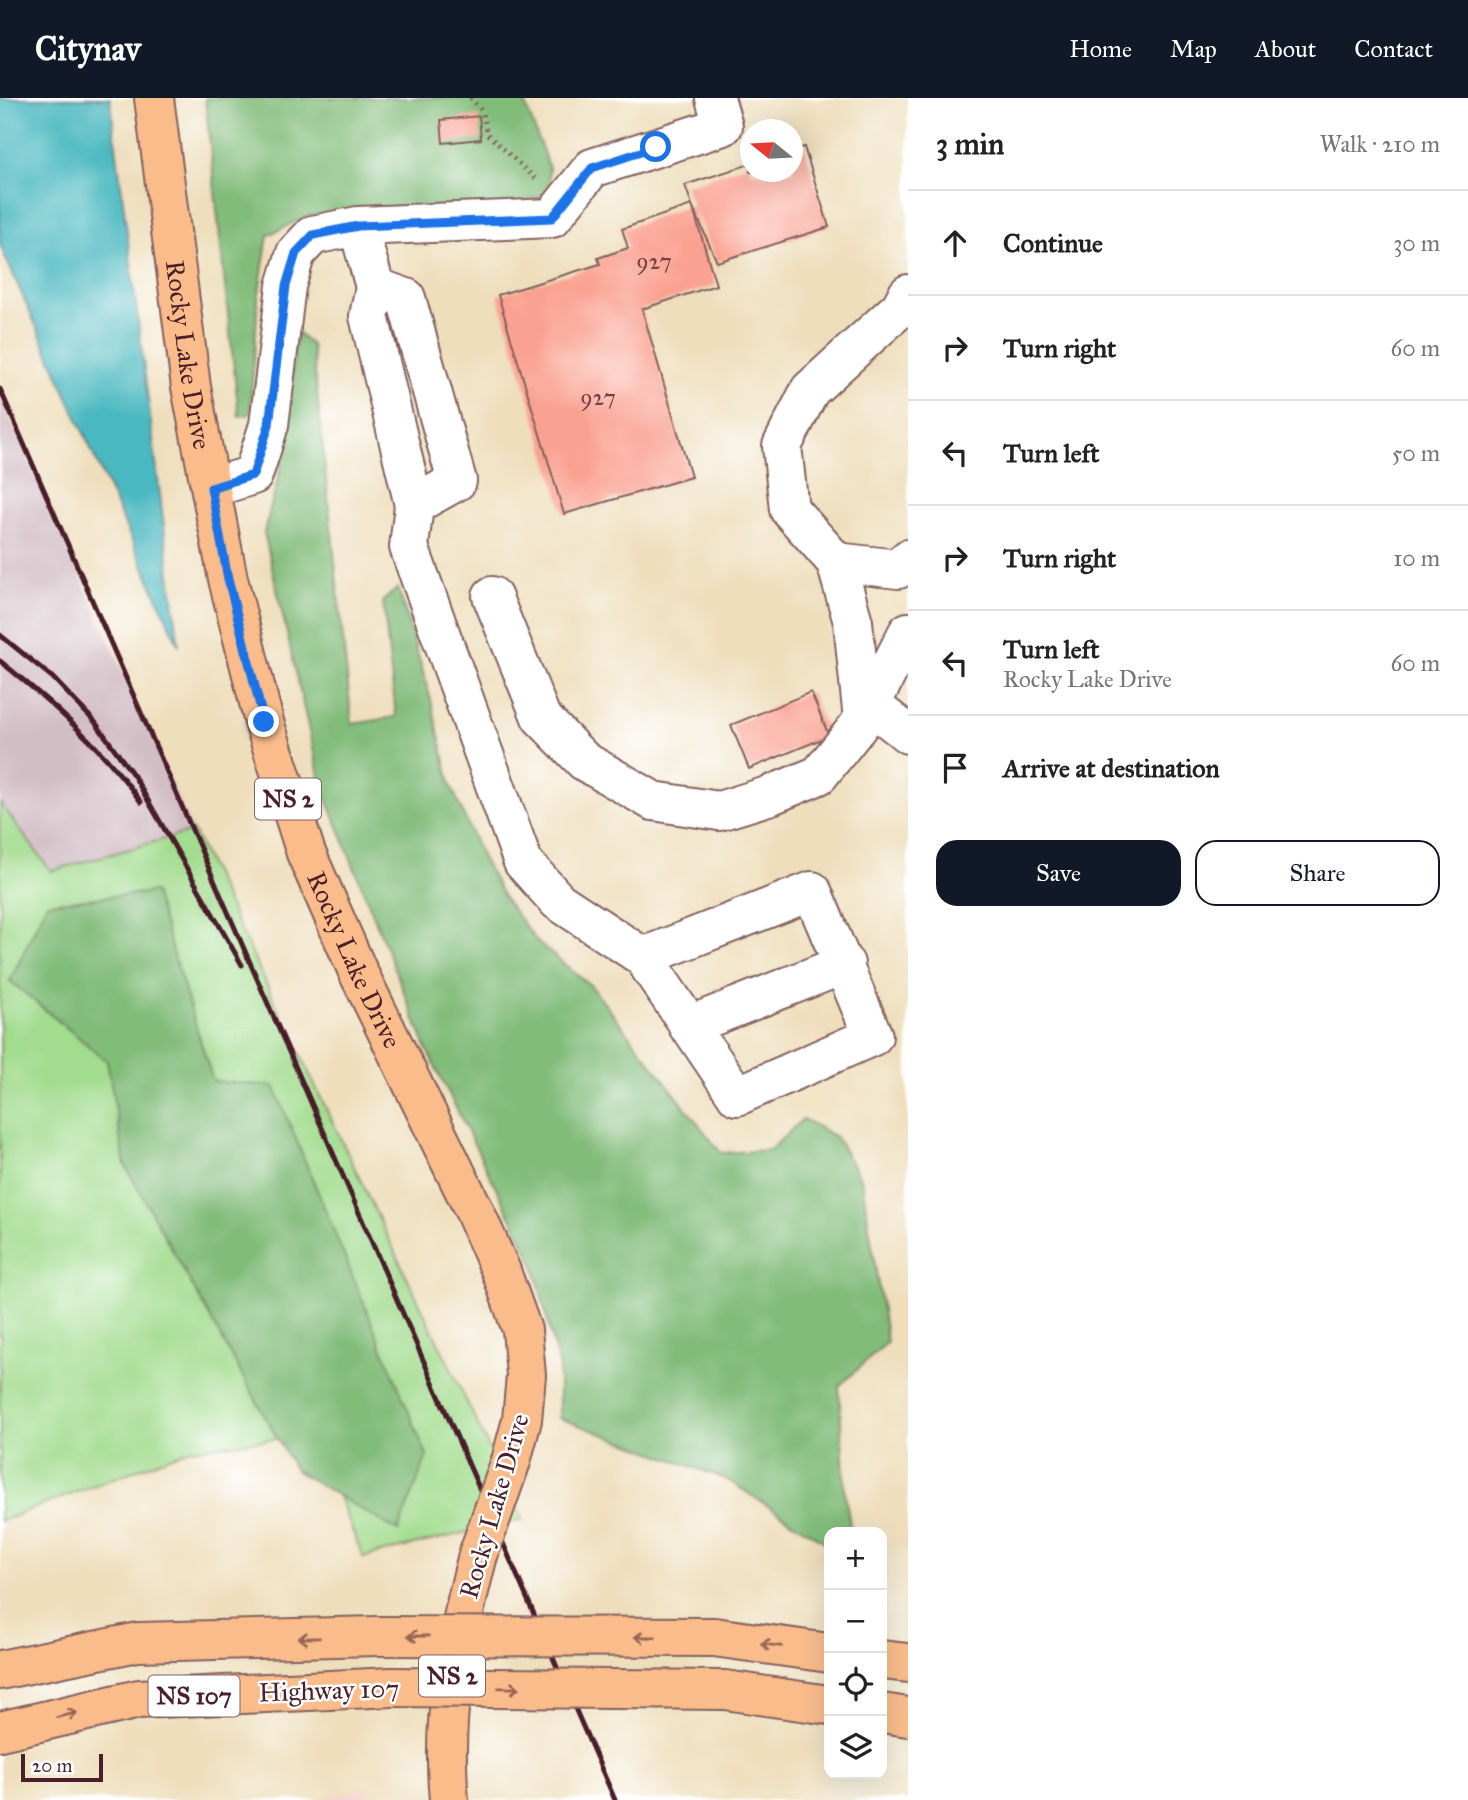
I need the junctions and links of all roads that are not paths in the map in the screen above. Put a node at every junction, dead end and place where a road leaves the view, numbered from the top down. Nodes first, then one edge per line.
1 (154, 98) edge
2 (715, 98) edge
3 (358, 226) junction
4 (908, 294) edge
5 (211, 488) junction
6 (908, 558) edge
7 (836, 562) junction
8 (492, 596) dead end
9 (908, 632) edge
10 (867, 713) junction
11 (908, 734) edge
12 (643, 957) junction
13 (845, 964) junction
14 (688, 1026) junction
15 (824, 1652) edge
16 (887, 1661) edge
17 (908, 1663) edge
18 (0, 1670) edge
19 (824, 1704) edge
20 (887, 1714) edge
21 (908, 1717) edge
22 (0, 1731) edge
23 (449, 1800) edge

1 - 5 main road, Rocky Lake Drive / NS 2
2 - 3 lane
3 - 5 lane
3 - 12 lane
4 - 7 lane
5 - 23 main road, Rocky Lake Drive / NS 2, bridge
6 - 7 lane
7 - 10 lane
8 - 10 lane
9 - 10 lane
10 - 11 lane
12 - 13 lane
12 - 14 lane
13 - 14 lane
13 - 14 lane
15 -> 18 main road, Highway 107 / NS 107, bridge
16 - 17 main road
22 -> 19 main road, Highway 107 / NS 107, bridge
20 - 21 main road

